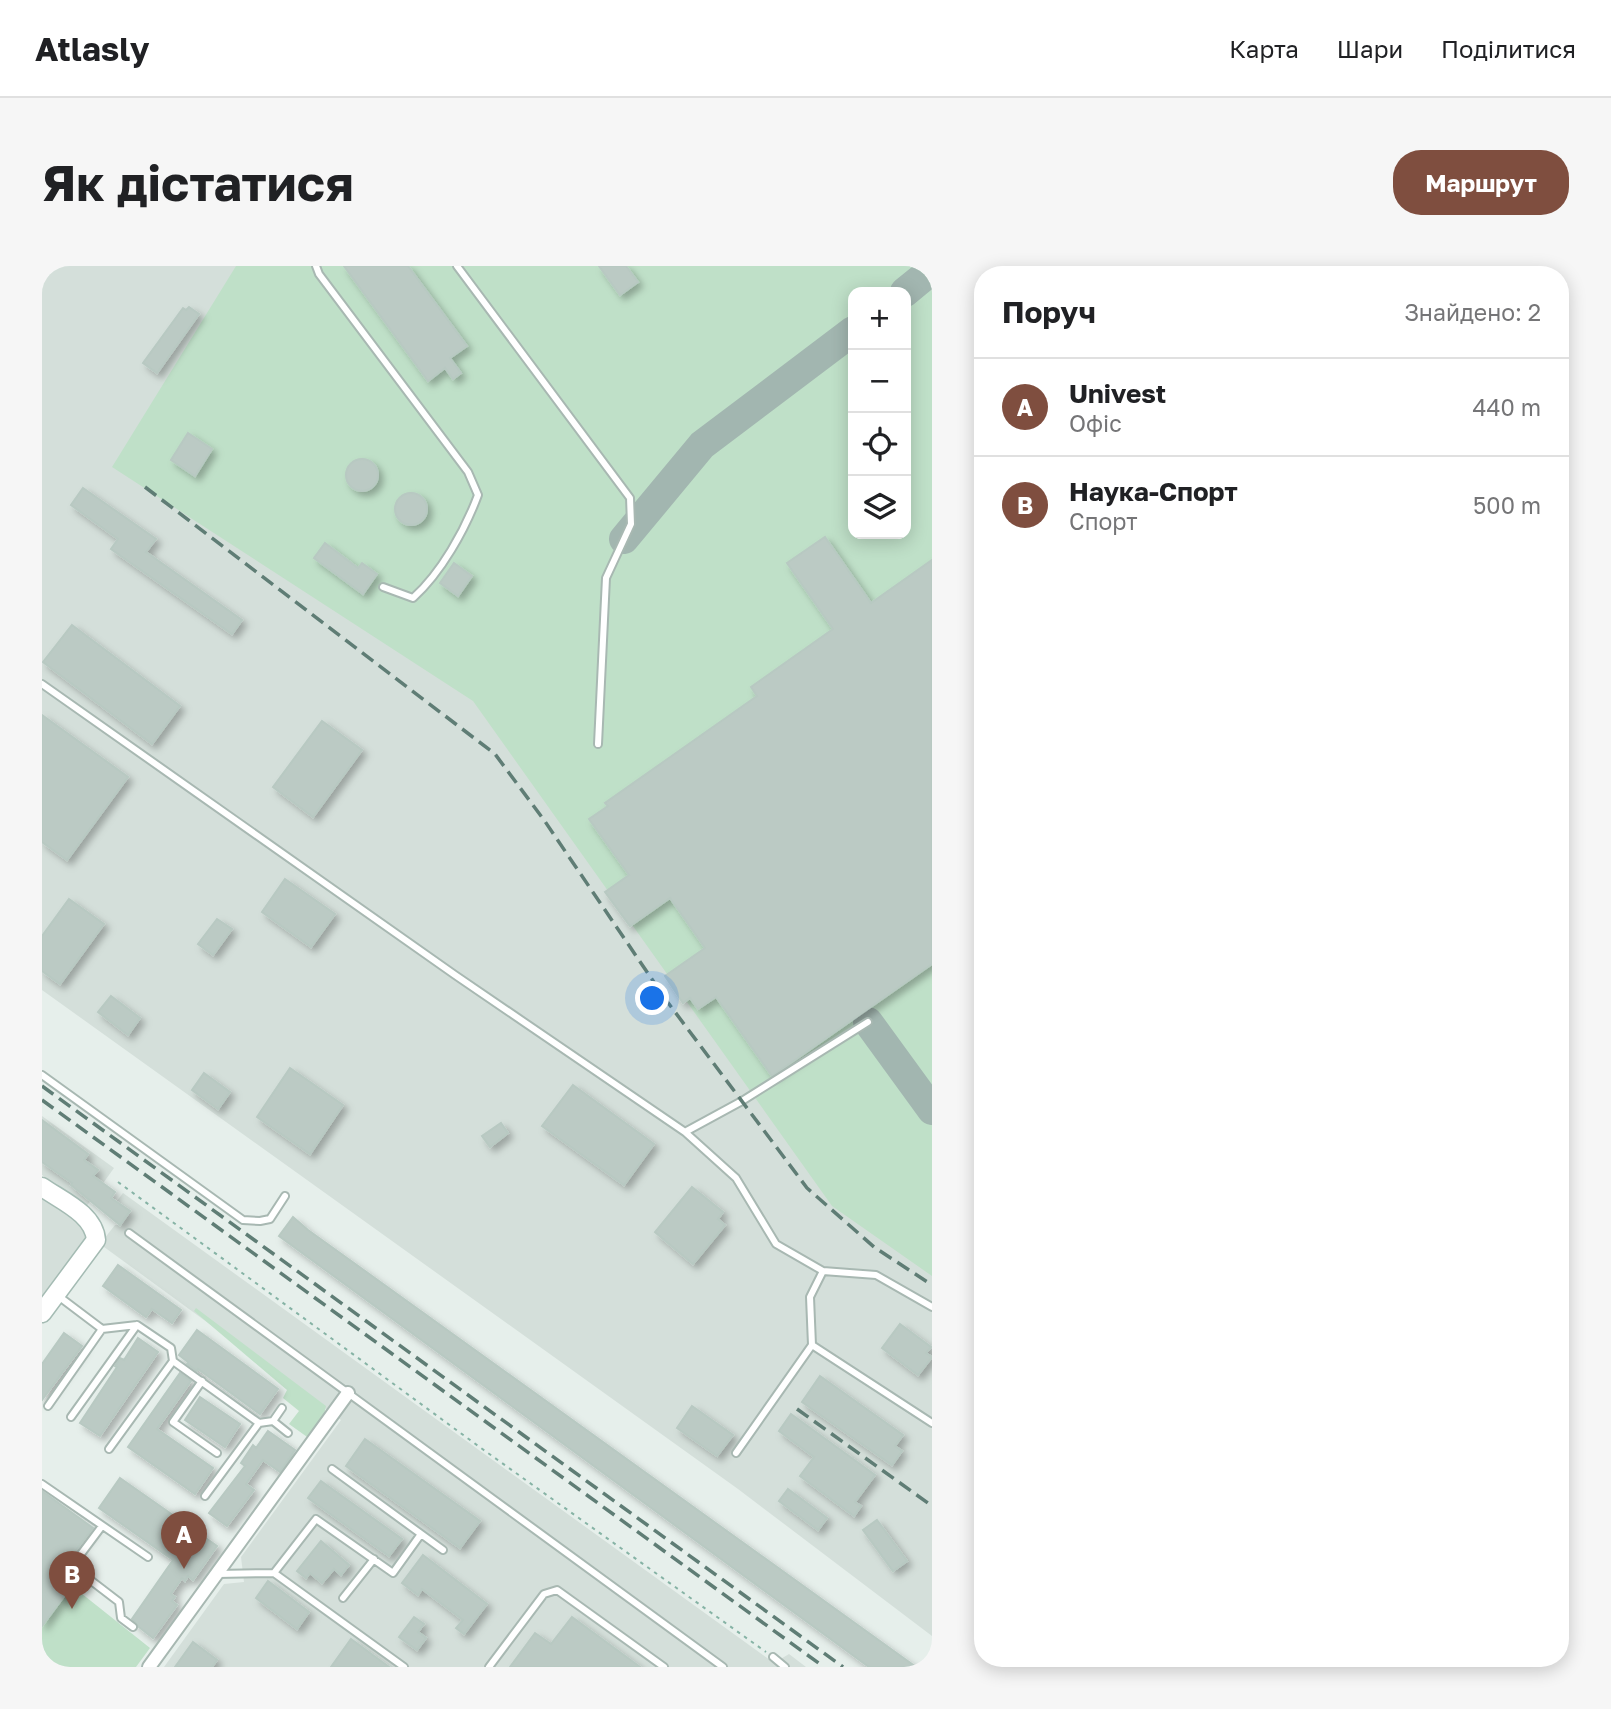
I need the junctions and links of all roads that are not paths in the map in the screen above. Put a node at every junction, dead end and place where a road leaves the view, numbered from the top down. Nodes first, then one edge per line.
1 (316, 266) edge
2 (457, 266) edge
3 (383, 587) dead end
4 (42, 684) edge
5 (598, 744) dead end
6 (868, 1022) dead end
7 (42, 1074) edge
8 (685, 1132) junction
9 (42, 1187) edge
10 (285, 1196) dead end
11 (129, 1233) dead end
12 (823, 1271) junction
13 (56, 1294) junction
14 (932, 1307) edge
15 (42, 1313) edge
16 (137, 1325) junction
17 (102, 1329) junction
18 (812, 1345) junction
19 (173, 1360) junction
20 (202, 1381) junction
21 (348, 1393) junction
22 (48, 1406) dead end
23 (282, 1408) dead end
24 (71, 1417) dead end
25 (273, 1421) junction
26 (259, 1423) junction
27 (932, 1423) edge
28 (288, 1433) dead end
29 (109, 1449) dead end
30 (217, 1453) dead end
31 (736, 1453) dead end
32 (332, 1469) dead end
33 (42, 1484) edge
34 (205, 1496) dead end
35 (102, 1526) junction
36 (421, 1534) junction
37 (443, 1550) dead end
38 (148, 1557) dead end
39 (374, 1559) junction
40 (274, 1573) junction
41 (217, 1574) junction
42 (343, 1598) dead end
43 (133, 1628) dead end
44 (773, 1657) road end
45 (149, 1667) edge
46 (404, 1667) edge
47 (489, 1667) edge
48 (664, 1667) edge
49 (723, 1667) edge
50 (785, 1667) edge

1 - 3 lane
2 - 5 lane
4 - 8 lane
6 - 8 lane
7 - 10 lane
8 - 12 lane
9 - 13 street
11 - 21 lane
12 - 14 lane
12 - 18 lane
13 - 15 street
13 - 17 lane
16 - 17 lane
16 - 19 lane
16 - 24 lane
17 - 22 lane
18 - 27 lane
18 - 31 lane
19 - 20 lane
19 - 29 lane
20 - 26 lane
20 - 30 lane
21 - 41 street
21 - 49 lane
23 - 25 lane
25 - 26 lane
25 - 28 lane
26 - 34 lane
32 - 36 lane
33 - 35 lane
35 - 38 lane
35 - 43 lane
36 - 37 lane
36 - 39 lane
39 - 40 lane
39 - 42 lane
40 - 41 lane
40 - 46 lane
41 - 45 street
44 - 50 lane
47 - 48 lane

